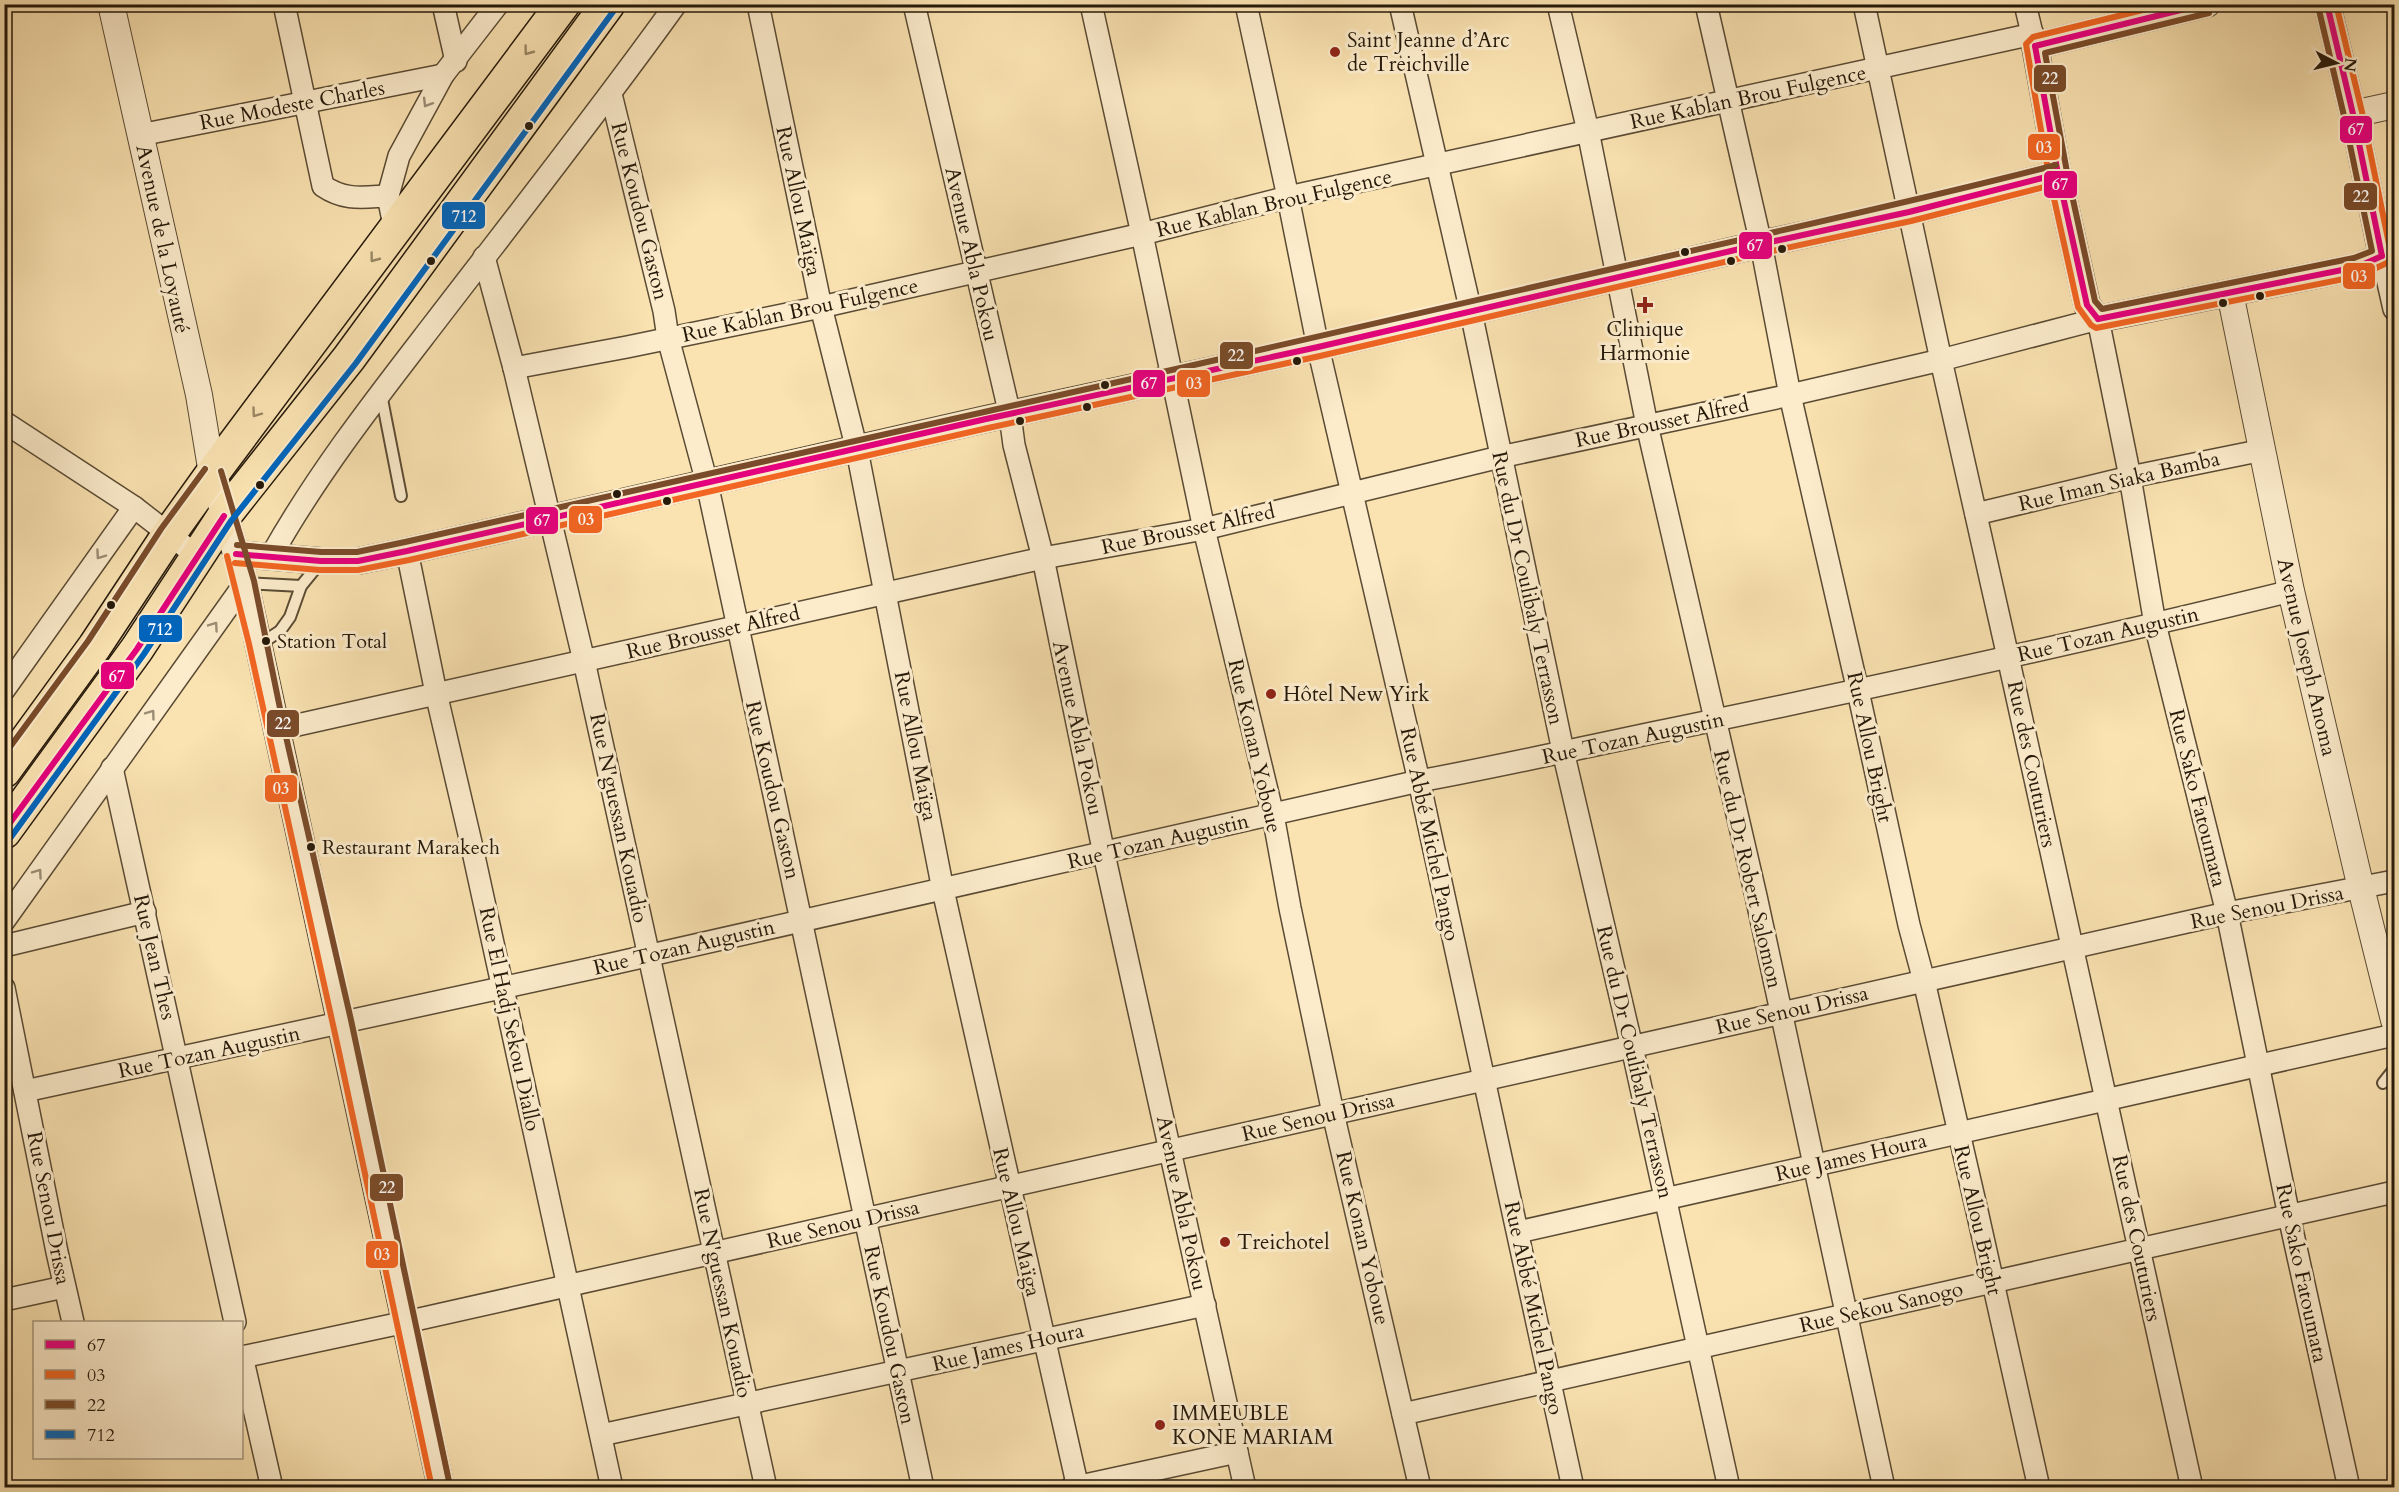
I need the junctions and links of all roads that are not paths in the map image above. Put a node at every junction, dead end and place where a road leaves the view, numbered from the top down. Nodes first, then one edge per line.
1 (111, 4) edge
2 (284, 4) edge
3 (443, 4) edge
4 (498, 4) edge
5 (563, 4) edge
6 (608, 4) edge
7 (676, 4) edge
8 (914, 4) edge
9 (1091, 4) edge
10 (1246, 4) edge
11 (1400, 4) edge
12 (1558, 4) edge
13 (1706, 4) edge
14 (1864, 4) edge
15 (2025, 4) edge
16 (2207, 4) edge
17 (2327, 4) edge
18 (759, 5) edge
19 (2174, 8) edge
20 (2034, 40) junction
21 (450, 68) junction
22 (1878, 69) junction
23 (611, 94) junction
24 (1727, 101) junction
25 (305, 103) junction
26 (2394, 105) edge
27 (2353, 114) junction
28 (1588, 131) junction
29 (140, 135) junction
30 (1435, 164) junction
31 (2058, 174) junction
32 (388, 196) junction
33 (1288, 197) junction
34 (1909, 212) junction
35 (395, 231) junction
36 (1142, 234) junction
37 (1761, 244) junction
38 (484, 257) junction
39 (2387, 264) edge
40 (977, 272) junction
41 (1618, 277) junction
42 (2230, 293) junction
43 (821, 307) junction
44 (2394, 309) edge
45 (1471, 312) junction
46 (2098, 319) junction
47 (668, 338) junction
48 (1318, 347) junction
49 (1941, 360) junction
50 (514, 368) junction
51 (1173, 380) junction
52 (381, 393) junction
53 (1790, 395) junction
54 (1010, 415) junction
55 (4, 422) edge
56 (1647, 425) junction
57 (857, 450) junction
58 (2263, 450) junction
59 (1500, 457) junction
60 (212, 474) junction
61 (2130, 477) junction
62 (707, 483) junction
63 (1352, 492) junction
64 (401, 496) dead end
65 (134, 507) junction
66 (1976, 514) junction
67 (224, 516) junction
68 (549, 517) junction
69 (1204, 529) junction
70 (169, 534) junction
71 (407, 551) junction
72 (236, 554) junction
73 (197, 556) junction
74 (271, 556) junction
75 (1043, 558) junction
76 (321, 561) junction
77 (245, 583) junction
78 (301, 586) junction
79 (2291, 591) junction
80 (886, 593) junction
81 (2155, 624) junction
82 (736, 627) junction
83 (258, 646) junction
84 (2008, 657) junction
85 (584, 661) junction
86 (4, 690) edge
87 (1858, 691) junction
88 (436, 693) junction
89 (1714, 720) junction
90 (275, 730) junction
91 (1563, 751) junction
92 (112, 768) junction
93 (4, 771) edge
94 (1419, 781) junction
95 (1273, 815) junction
96 (4, 832) edge
97 (1104, 854) junction
98 (2394, 881) edge
99 (2361, 888) junction
100 (943, 890) junction
101 (145, 912) junction
102 (2227, 913) junction
103 (4, 921) edge
104 (802, 921) junction
105 (4, 945) edge
106 (2072, 948) junction
107 (648, 956) junction
108 (1924, 981) junction
109 (503, 987) junction
110 (4, 988) edge
111 (1780, 1013) junction
112 (2394, 1020) edge
113 (342, 1022) junction
114 (2394, 1035) edge
115 (1632, 1047) junction
116 (178, 1059) junction
117 (2258, 1066) junction
118 (2394, 1069) edge
119 (1484, 1080) junction
120 (2383, 1083) dead end
121 (25, 1091) junction
122 (2107, 1100) junction
123 (1333, 1113) junction
124 (1959, 1131) junction
125 (1171, 1151) junction
126 (1814, 1166) junction
127 (1010, 1186) junction
128 (2394, 1192) edge
129 (1665, 1199) junction
130 (2289, 1216) junction
131 (865, 1219) junction
132 (1518, 1232) junction
133 (2139, 1250) junction
134 (714, 1253) junction
135 (1992, 1282) junction
136 (568, 1286) junction
137 (64, 1287) junction
138 (4, 1300) edge
139 (1205, 1305) junction
140 (1846, 1315) junction
141 (72, 1321) edge
142 (235, 1321) edge
143 (406, 1322) junction
144 (1044, 1338) junction
145 (1698, 1348) junction
146 (243, 1357) edge
147 (243, 1361) edge
148 (898, 1372) junction
149 (1551, 1382) junction
150 (747, 1402) junction
151 (1403, 1414) junction
152 (601, 1435) junction
153 (1237, 1452) junction
154 (1075, 1487) edge
155 (272, 1488) edge
156 (441, 1488) edge
157 (612, 1488) edge
158 (766, 1488) edge
159 (923, 1488) edge
160 (1245, 1488) edge
161 (1419, 1488) edge
162 (1573, 1488) edge
163 (1729, 1488) edge
164 (1884, 1488) edge
165 (2039, 1488) edge
166 (2192, 1488) edge
167 (2349, 1488) edge

1 - 29 street, Avenue de la Loyauté
2 - 25 street
3 - 21 street
4 - 21 street
5 -> 35 main road
6 - 67 main road
7 - 23 street
8 - 40 street, Avenue Abla Pokou
9 - 36 street, Rue Konan Yoboue
10 - 33 street, Rue Abbé Michel Pango
11 - 30 street, Rue du Dr Coulibaly Terrasson
12 - 28 street, Rue du Dr Robert Salomon
13 - 24 street, Rue Allou Bright
14 - 22 street, Rue des Couturiers
15 - 20 street
16 - 19 street
17 - 27 street
18 - 43 street, Rue Allou Maïga
19 - 20 street
20 - 22 street, Rue Kablan Brou Fulgence
20 - 31 street
21 - 25 street, Rue Modeste Charles
21 -> 32 street
22 - 24 street, Rue Kablan Brou Fulgence
22 - 34 street, Rue des Couturiers
23 - 38 street
23 - 47 street, Rue Koudou Gaston
24 - 28 street, Rue Kablan Brou Fulgence
24 - 37 street, Rue Allou Bright
25 - 29 street, Rue Modeste Charles
25 - 32 street
26 - 27 street
27 - 39 street
28 - 30 street, Rue Kablan Brou Fulgence
28 - 41 street, Rue du Dr Robert Salomon
29 - 60 street, Avenue de la Loyauté
30 - 33 street, Rue Kablan Brou Fulgence
30 - 45 street, Rue du Dr Coulibaly Terrasson
31 - 34 street
31 - 46 street
32 - 35 street
33 - 36 street, Rue Kablan Brou Fulgence
33 - 48 street, Rue Abbé Michel Pango
34 - 37 street
34 - 49 street, Rue des Couturiers
35 -> 60 main road
36 - 40 street, Rue Kablan Brou Fulgence
36 - 51 street, Rue Konan Yoboue
37 - 41 street
37 - 53 street, Rue Allou Bright
38 - 50 street, Rue N'guessan Kouadio
38 - 52 street
39 - 42 street
39 - 44 street
40 - 43 street, Rue Kablan Brou Fulgence
40 - 54 street, Avenue Abla Pokou
41 - 45 street
41 - 56 street, Rue du Dr Robert Salomon
42 - 46 street
42 - 58 street, Avenue Joseph Anoma
43 - 47 street, Rue Kablan Brou Fulgence
43 - 57 street, Rue Allou Maïga
45 - 48 street
45 - 59 street, Rue du Dr Coulibaly Terrasson
46 - 49 street, Rue Brousset Alfred
46 - 61 street, Rue Sako Fatoumata
47 - 50 street, Rue Kablan Brou Fulgence
47 - 62 street, Rue Koudou Gaston
48 - 51 street
48 - 63 street, Rue Abbé Michel Pango
49 - 53 street, Rue Brousset Alfred
49 - 66 street, Rue des Couturiers
50 - 68 street, Rue N'guessan Kouadio
51 - 54 street
51 - 69 street, Rue Konan Yoboue
52 - 64 lane
52 - 74 street
53 - 56 street, Rue Brousset Alfred
53 - 87 street, Rue Allou Bright
54 - 57 street
54 - 75 street, Avenue Abla Pokou
55 - 65 street
56 - 59 street, Rue Brousset Alfred
56 - 89 street, Rue du Dr Robert Salomon
57 - 62 street
57 - 80 street, Rue Allou Maïga
58 - 61 street, Rue Iman Siaka Bamba
58 - 79 street, Avenue Joseph Anoma
59 - 63 street, Rue Brousset Alfred
59 - 91 street, Rue du Dr Coulibaly Terrasson
60 - 67 street, Avenue de la Loyauté
60 - 70 main road
61 - 66 street, Rue Iman Siaka Bamba
61 - 81 street, Rue Sako Fatoumata
62 - 68 street
62 - 82 street, Rue Koudou Gaston
63 - 69 street, Rue Brousset Alfred
63 - 94 street, Rue Abbé Michel Pango
65 - 70 street
65 -> 86 street
66 - 84 street, Rue des Couturiers
67 - 72 street, Avenue de la Loyauté
67 - 73 main road
68 - 71 street
68 - 85 street, Rue N'guessan Kouadio
69 - 75 street, Rue Brousset Alfred
69 - 95 street, Rue Konan Yoboue
70 - 73 street
70 - 93 main road
71 - 76 street
71 - 88 street, Rue El Hadj Sekou Diallo
72 - 74 street
72 - 77 street, Avenue de la Loyauté
73 - 96 main road
74 - 76 street
75 - 80 street, Rue Brousset Alfred
75 - 97 street, Avenue Abla Pokou
76 - 78 lane
77 - 78 lane
77 - 83 street, Avenue de la Loyauté
92 -> 77 street
78 - 83 lane
79 - 81 street, Rue Tozan Augustin
79 - 99 street, Avenue Joseph Anoma
80 - 82 street, Rue Brousset Alfred
80 - 100 street, Rue Allou Maïga
81 - 84 street, Rue Tozan Augustin
81 - 102 street, Rue Sako Fatoumata
82 - 85 street, Rue Brousset Alfred
82 - 104 street, Rue Koudou Gaston
83 - 90 street, Avenue de la Loyauté
84 - 87 street, Rue Tozan Augustin
84 - 106 street, Rue des Couturiers
85 - 88 street, Rue Brousset Alfred
85 - 107 street, Rue N'guessan Kouadio
87 - 89 street, Rue Tozan Augustin
87 - 108 street, Rue Allou Bright
88 - 90 street, Rue Brousset Alfred
88 - 109 street, Rue El Hadj Sekou Diallo
89 - 91 street, Rue Tozan Augustin
89 - 111 street, Rue du Dr Robert Salomon
90 - 113 street, Avenue de la Loyauté
91 - 94 street, Rue Tozan Augustin
91 - 115 street, Rue du Dr Coulibaly Terrasson
92 - 101 street, Rue Jean Thes
103 -> 92 street
94 - 95 street, Rue Tozan Augustin
94 - 119 street, Rue Abbé Michel Pango
95 - 97 street, Rue Tozan Augustin
95 - 123 street, Rue Konan Yoboue
97 - 100 street, Rue Tozan Augustin
97 - 125 street, Avenue Abla Pokou
98 - 99 street, Rue Senou Drissa
99 - 102 street, Rue Senou Drissa
99 - 112 street, Avenue Joseph Anoma
100 - 104 street, Rue Tozan Augustin
100 - 127 street, Rue Allou Maïga
101 - 105 street
101 - 116 street, Rue Jean Thes
102 - 106 street, Rue Senou Drissa
102 - 117 street, Rue Sako Fatoumata
104 - 107 street, Rue Tozan Augustin
104 - 131 street, Rue Koudou Gaston
106 - 108 street, Rue Senou Drissa
106 - 122 street, Rue des Couturiers
107 - 109 street, Rue Tozan Augustin
107 - 134 street, Rue N'guessan Kouadio
108 - 111 street, Rue Senou Drissa
108 - 124 street, Rue Allou Bright
109 - 113 street, Rue Tozan Augustin
109 - 136 street, Rue El Hadj Sekou Diallo
110 - 121 street, Rue Senou Drissa
111 - 115 street, Rue Senou Drissa
111 - 126 street, Rue du Dr Robert Salomon
113 - 116 street, Rue Tozan Augustin
113 - 143 street, Avenue de la Loyauté
114 - 117 street, Rue James Houra
115 - 119 street, Rue Senou Drissa
115 - 129 street, Rue du Dr Coulibaly Terrasson
116 - 121 street, Rue Tozan Augustin
116 - 142 street, Rue Jean Thes
117 - 122 street, Rue James Houra
117 - 130 street, Rue Sako Fatoumata
118 - 120 lane
119 - 123 street, Rue Senou Drissa
119 - 132 street, Rue Abbé Michel Pango
121 - 137 street, Rue Senou Drissa
122 - 124 street, Rue James Houra
122 - 133 street, Rue des Couturiers
123 - 125 street, Rue Senou Drissa
123 - 151 street, Rue Konan Yoboue
124 - 126 street, Rue James Houra
124 - 135 street, Rue Allou Bright
125 - 127 street, Rue Senou Drissa
125 - 139 street, Avenue Abla Pokou
126 - 129 street, Rue James Houra
126 - 140 street, Rue du Dr Robert Salomon
127 - 131 street, Rue Senou Drissa
127 - 144 street, Rue Allou Maïga
128 - 130 street, Rue Sekou Sanogo
129 - 132 street, Rue James Houra
129 - 145 street, Rue du Dr Coulibaly Terrasson
130 - 133 street, Rue Sekou Sanogo
130 - 167 street, Rue Sako Fatoumata
131 - 134 street, Rue Senou Drissa
131 - 148 street, Rue Koudou Gaston
132 - 149 street, Rue Abbé Michel Pango
133 - 135 street, Rue Sekou Sanogo
133 - 166 street, Rue des Couturiers
134 - 136 street, Rue Senou Drissa
134 - 150 street, Rue N'guessan Kouadio
135 - 140 street, Rue Sekou Sanogo
135 - 165 street, Rue Allou Bright
136 - 143 street, Rue Senou Drissa
136 - 152 street, Rue El Hadj Sekou Diallo
137 - 138 street
137 - 141 street, Rue Senou Drissa
139 - 144 street, Rue James Houra
139 - 153 street, Avenue Abla Pokou
140 - 145 street, Rue Sekou Sanogo
140 - 164 street, Rue du Dr Robert Salomon
143 - 146 street, Rue Senou Drissa
143 - 156 street, Avenue de la Loyauté
144 - 148 street, Rue James Houra
144 - 154 street, Rue Allou Maïga
145 - 149 street, Rue Sekou Sanogo
145 - 163 street, Rue du Dr Coulibaly Terrasson
147 - 155 street
148 - 150 street, Rue James Houra
148 - 159 street, Rue Koudou Gaston
149 - 151 street, Rue Sekou Sanogo
149 - 162 street, Rue Abbé Michel Pango
150 - 152 street, Rue James Houra
150 - 158 street, Rue N'guessan Kouadio
151 - 161 street, Rue Konan Yoboue
152 - 157 street, Rue El Hadj Sekou Diallo
153 - 154 street
153 - 160 street, Avenue Abla Pokou

